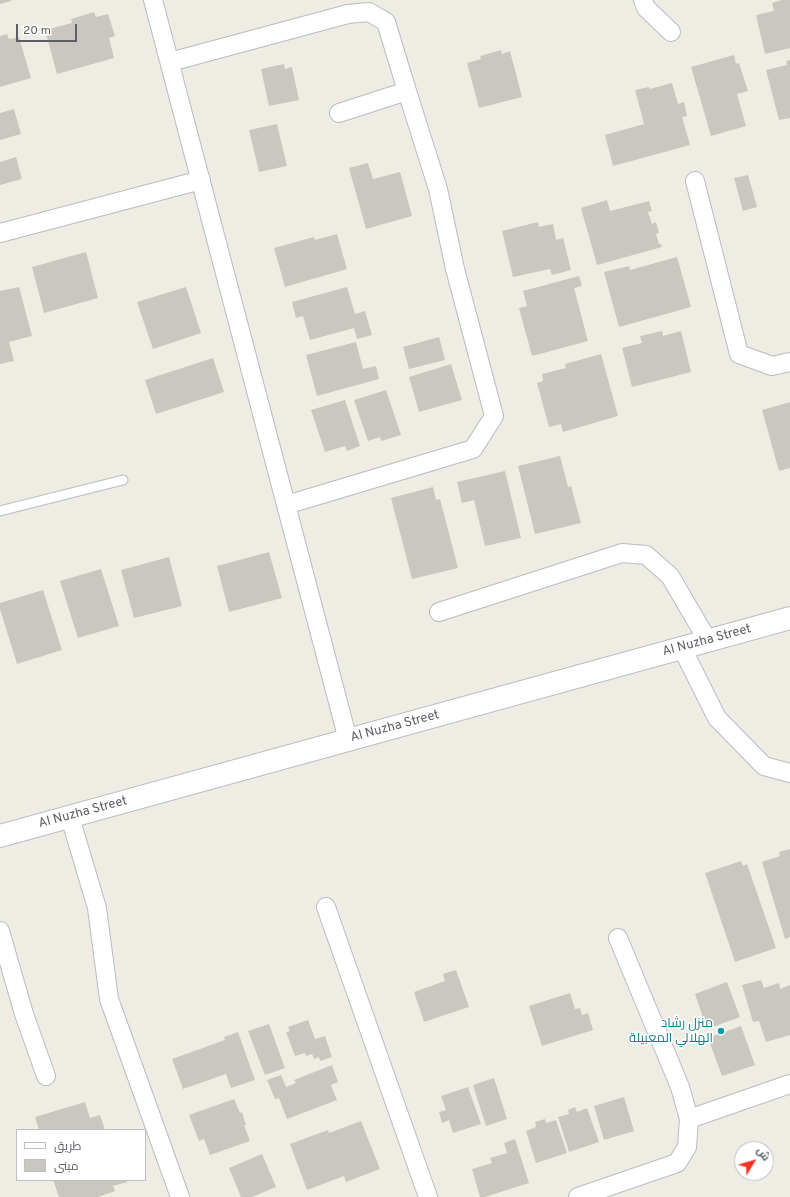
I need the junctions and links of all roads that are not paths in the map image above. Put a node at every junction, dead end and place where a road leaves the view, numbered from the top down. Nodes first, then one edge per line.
1 (153, 0) edge
2 (643, 0) edge
3 (671, 32) dead end
4 (170, 62) junction
5 (407, 91) junction
6 (339, 113) dead end
7 (201, 180) junction
8 (695, 181) dead end
9 (0, 233) edge
10 (790, 362) edge
11 (123, 480) dead end
12 (286, 505) junction
13 (0, 511) edge
14 (439, 612) dead end
15 (790, 618) edge
16 (708, 641) junction
17 (682, 648) junction
18 (348, 740) junction
19 (790, 773) edge
20 (70, 817) junction
21 (0, 836) edge
22 (326, 907) dead end
23 (0, 931) edge
24 (618, 938) dead end
25 (46, 1076) dead end
26 (790, 1084) edge
27 (689, 1119) junction
28 (180, 1197) edge
29 (428, 1197) edge
30 (578, 1197) edge

1 - 4 street
2 - 3 street
4 - 5 street
4 - 7 street
5 - 6 street
5 - 12 street
7 - 9 street
7 - 12 street
8 - 10 street
11 - 13 lane
12 - 18 street
14 - 16 street
15 - 16 main road, Al Nuzha Street
16 - 17 main road, Al Nuzha Street
17 - 18 main road, Al Nuzha Street
17 - 19 street
18 - 20 main road, Al Nuzha Street
20 - 21 main road, Al Nuzha Street
20 - 28 street
22 - 29 street
23 - 25 street
24 - 27 street
26 - 27 street
27 - 30 street

